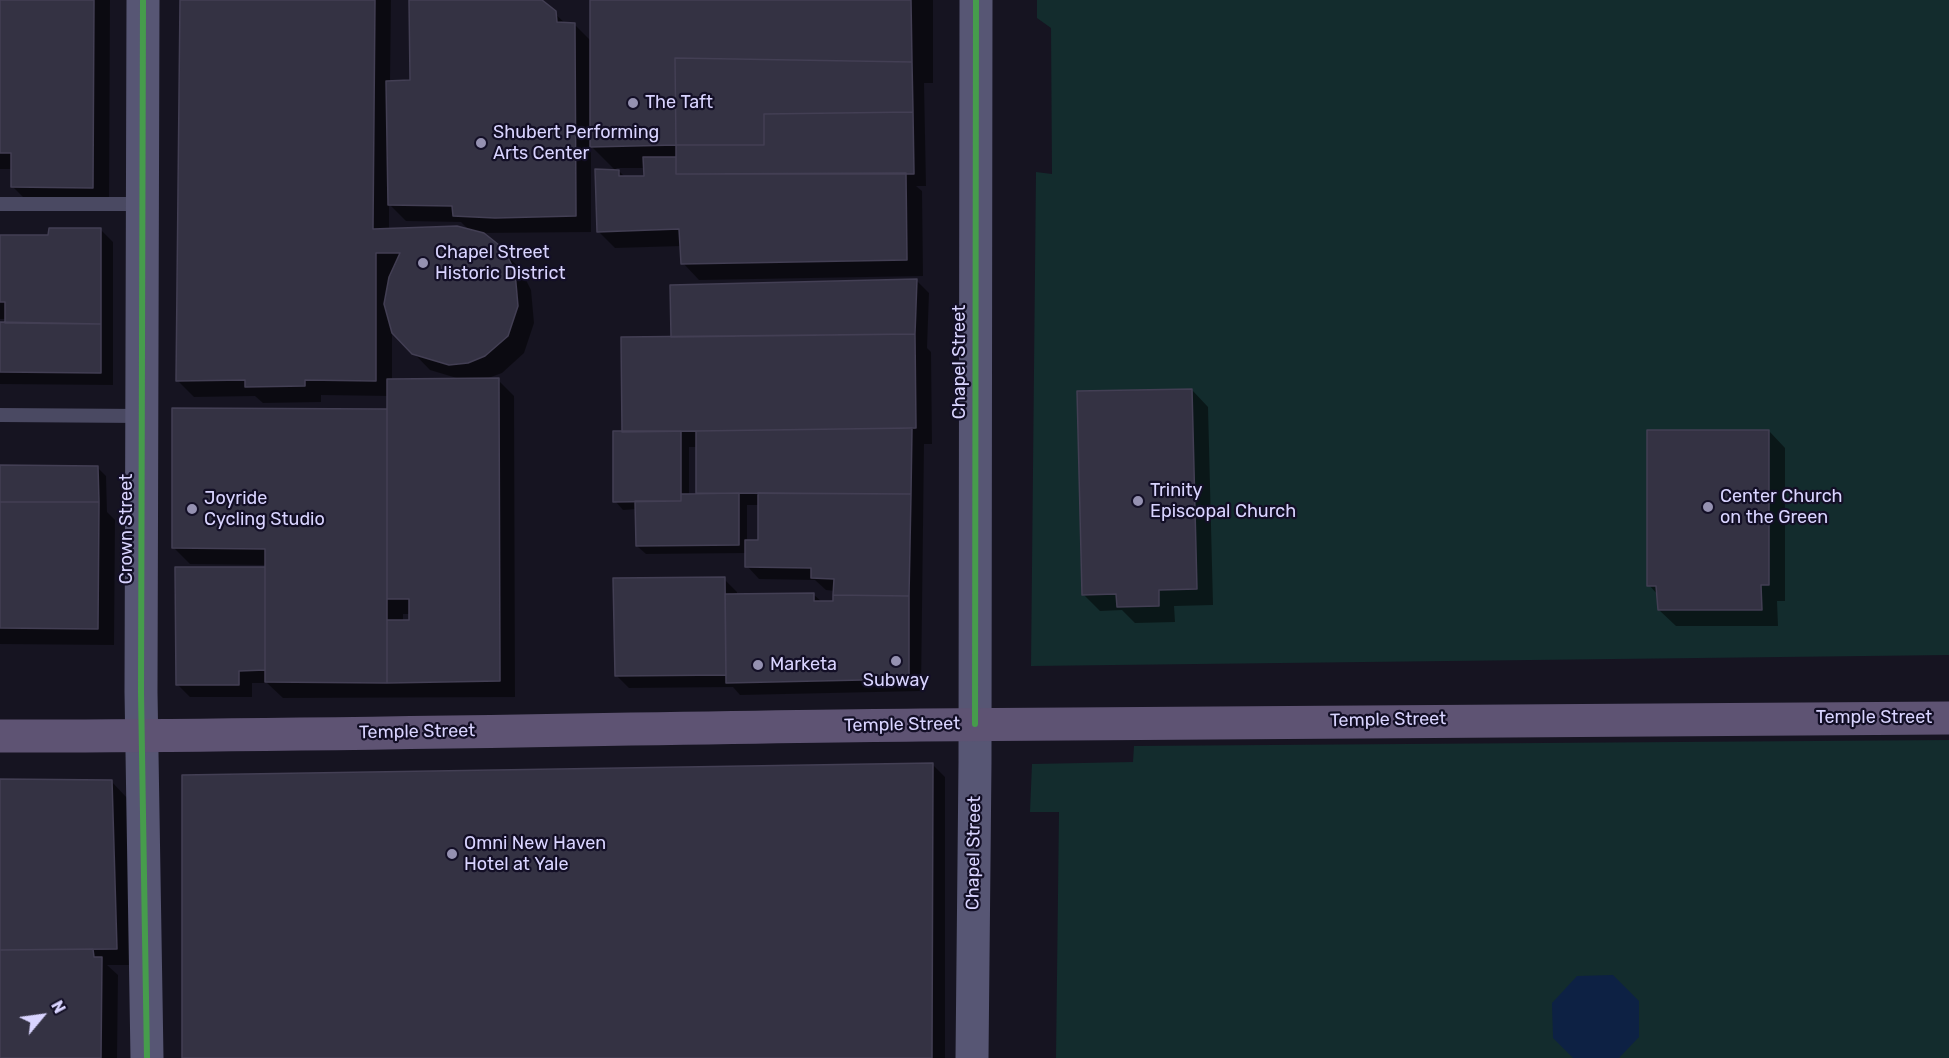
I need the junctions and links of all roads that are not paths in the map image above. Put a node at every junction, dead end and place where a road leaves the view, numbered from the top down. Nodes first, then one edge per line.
1 (143, 0) edge
2 (976, 0) edge
3 (0, 204) edge
4 (143, 204) junction
5 (0, 415) edge
6 (143, 416) junction
7 (1949, 718) edge
8 (975, 724) junction
9 (0, 736) edge
10 (142, 737) junction
11 (147, 1058) edge
12 (972, 1058) edge

1 - 4 street, Crown Street
2 - 8 street, Chapel Street
3 - 4 lane
4 - 6 street, Crown Street
5 - 6 lane
6 - 10 street, Crown Street
7 - 8 main road, Temple Street
8 - 10 main road, Temple Street
8 - 12 street, Chapel Street
9 - 10 main road, Temple Street
10 - 11 street, Crown Street

